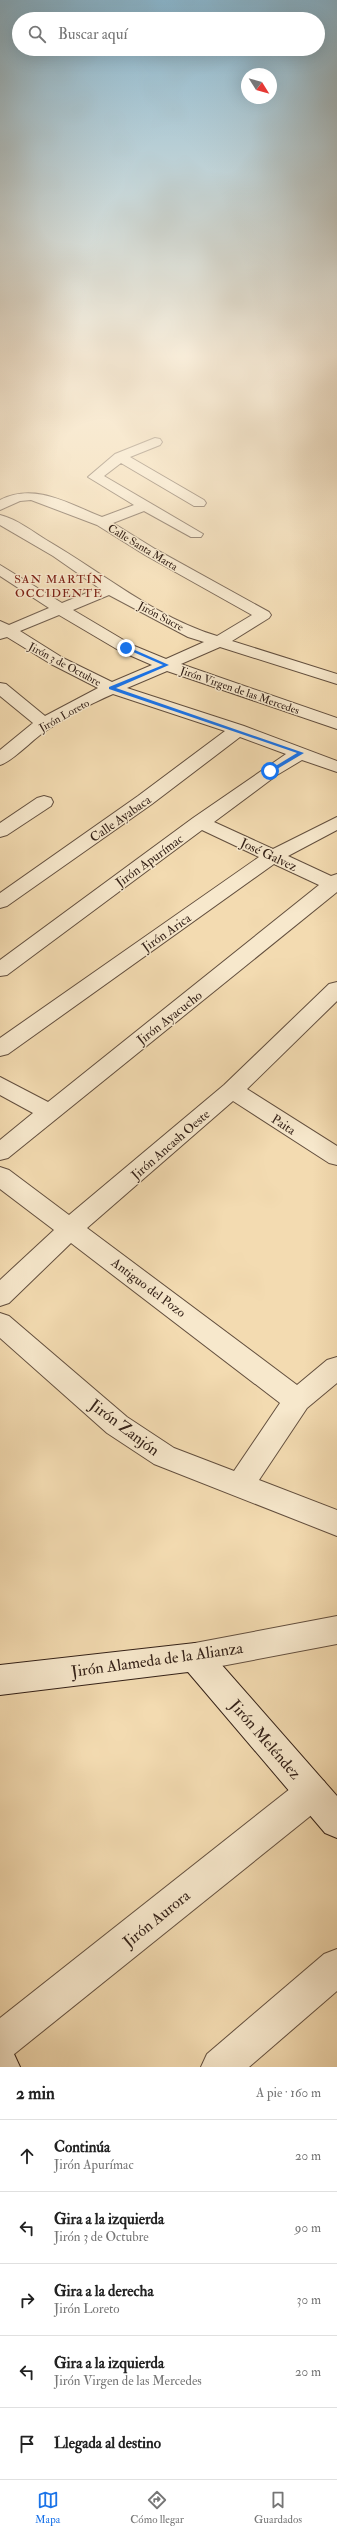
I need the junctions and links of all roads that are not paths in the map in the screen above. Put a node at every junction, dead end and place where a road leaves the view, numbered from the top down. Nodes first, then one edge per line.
1 (120, 457) joint
2 (0, 492) edge
3 (17, 497) junction
4 (199, 503) dead end
5 (0, 506) edge
6 (144, 506) junction
7 (0, 519) edge
8 (102, 522) junction
9 (196, 534) dead end
10 (0, 569) edge
11 (110, 589) junction
12 (60, 609) junction
13 (263, 615) joint
14 (3, 631) edge
15 (217, 642) junction
16 (167, 665) junction
17 (337, 679) edge
18 (0, 688) edge
19 (111, 688) junction
20 (45, 724) junction
21 (337, 724) edge
22 (238, 730) junction
23 (7, 742) edge
24 (301, 753) junction
25 (0, 760) edge
26 (337, 767) edge
27 (44, 802) dead end
28 (200, 822) junction
29 (337, 824) edge
30 (0, 831) edge
31 (273, 856) junction
32 (335, 883) edge
33 (0, 902) edge
34 (0, 970) edge
35 (337, 989) edge
36 (0, 1049) edge
37 (0, 1084) edge
38 (232, 1090) junction
39 (49, 1112) junction
40 (3, 1145) edge
41 (333, 1150) edge
42 (0, 1176) edge
43 (71, 1228) junction
44 (0, 1296) edge
45 (0, 1323) edge
46 (337, 1368) edge
47 (297, 1400) junction
48 (240, 1486) junction
49 (337, 1523) edge
50 (337, 1630) edge
51 (195, 1657) junction
52 (0, 1680) edge
53 (312, 1793) junction
54 (337, 1821) edge
55 (337, 1967) edge
56 (0, 2042) edge
57 (220, 2067) edge

1 - 4 street
1 - 6 street
2 - 3 street
3 - 5 street
3 - 8 street, Calle Santa Marta
6 - 8 street
6 - 9 street
7 - 11 street, Jirón Sucre
8 - 13 street, Calle Santa Marta
10 - 12 street, Jirón Virgen de las Mercedes
11 - 12 street
11 - 15 street, Jirón Sucre
12 - 14 street
12 - 16 street, Jirón Virgen de las Mercedes
13 - 15 street, Jirón Loreto
14 - 19 street, Jirón 3 de Octubre
15 - 16 street, Jirón Loreto
15 - 17 street, Jirón Sucre
16 - 19 street, Jirón Loreto
16 - 21 street, Jirón Virgen de las Mercedes
18 - 20 street
19 - 20 street, Jirón Loreto
19 - 22 street, Jirón 3 de Octubre
20 - 23 street, Jirón Loreto
22 - 24 street, Jirón 3 de Octubre
22 - 33 street, Calle Ayabaca
23 - 25 street, Jirón Loreto
24 - 26 street, Jirón 3 de Octubre
24 - 28 street, Jirón Apurímac
27 - 30 street
28 - 31 street, José Galvez
28 - 34 street, Jirón Apurímac
29 - 31 street, Jirón Arica
31 - 32 street, José Galvez
31 - 36 street, Jirón Arica
32 - 39 street, Jirón Ayacucho
35 - 38 street, Jirón Ancash Oeste
37 - 39 street
38 - 41 street, Paita
38 - 43 street, Jirón Ancash Oeste
39 - 40 street, Jirón Ayacucho
42 - 43 street, Antiguo del Pozo
43 - 44 street, Jirón Ancash Oeste
43 - 47 street, Antiguo del Pozo
45 - 48 street, Jirón Zanjón
46 - 47 street
47 - 48 street
48 - 49 street, Jirón Zanjón
50 - 51 street, Jirón Alameda de la Alianza
51 - 52 street, Jirón Alameda de la Alianza
51 - 53 street, Jirón Meléndez
53 - 54 street, Jirón Meléndez
53 - 56 street, Jirón Aurora
55 - 57 street

